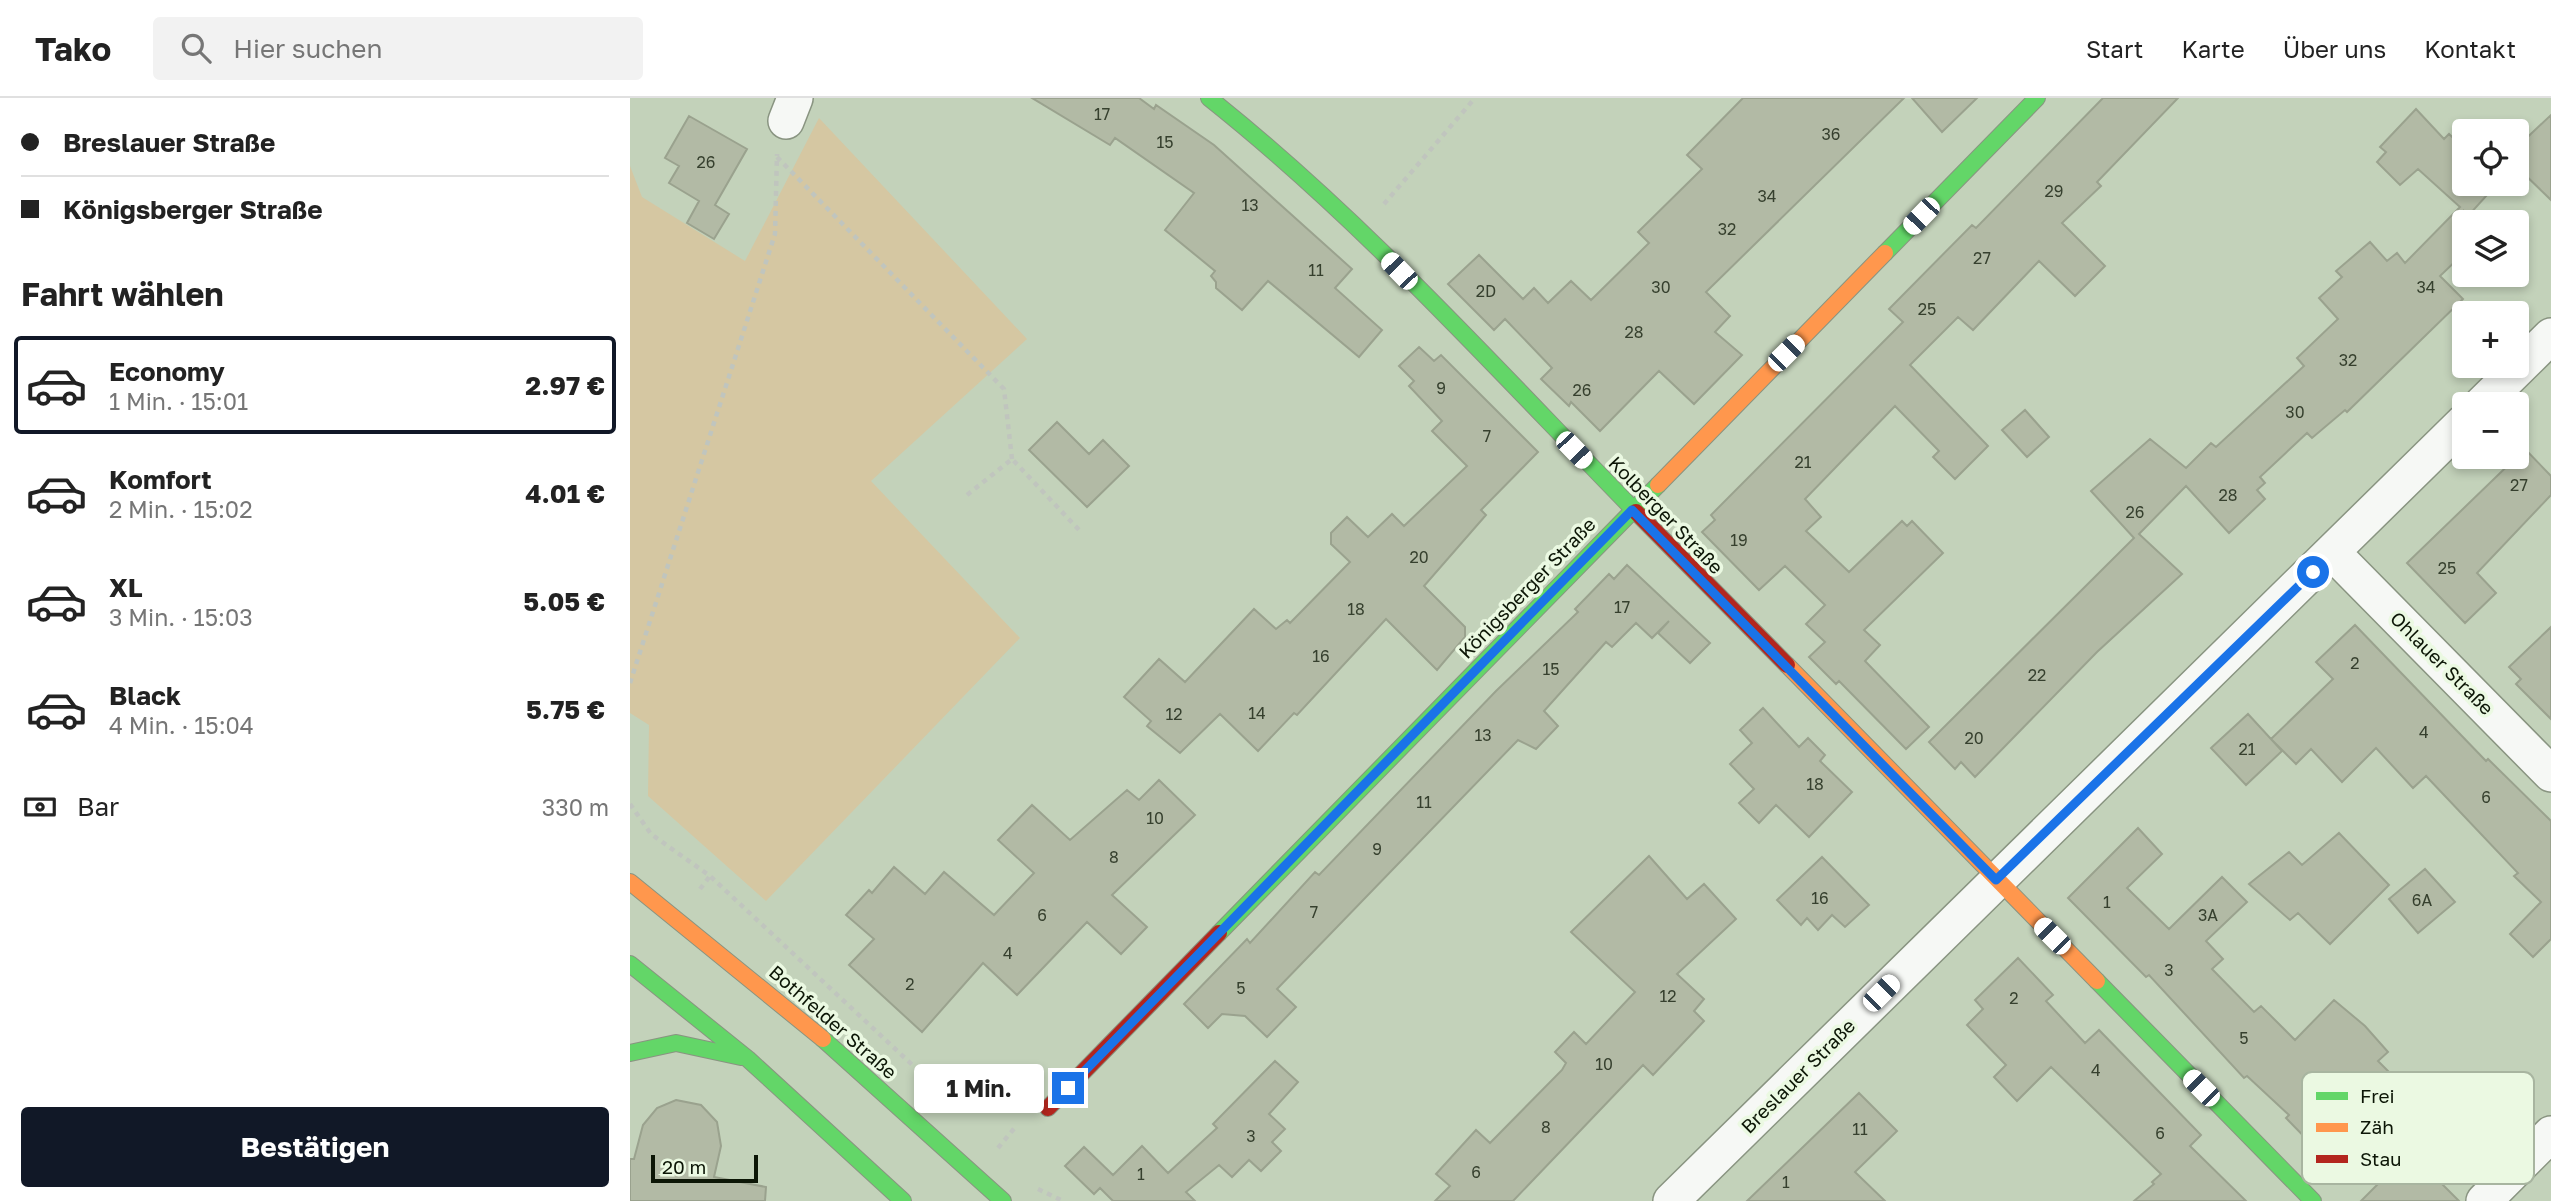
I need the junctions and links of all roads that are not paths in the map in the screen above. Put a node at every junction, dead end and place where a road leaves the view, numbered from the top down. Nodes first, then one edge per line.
1 (1209, 98) edge
2 (2036, 98) edge
3 (2551, 336) edge
4 (2494, 392) edge
5 (2452, 434) edge
6 (1632, 510) junction
7 (2332, 552) junction
8 (2551, 774) edge
9 (1996, 880) junction
10 (630, 882) edge
11 (630, 964) edge
12 (630, 1053) edge
13 (748, 1059) junction
14 (1048, 1108) dead end
15 (2551, 1133) edge
16 (2534, 1150) edge
17 (2501, 1184) edge
18 (903, 1201) edge
19 (1003, 1201) edge
20 (1671, 1201) edge
21 (2313, 1201) edge
22 (2484, 1201) edge

1 - 6 street, Kolberger Straße
2 - 6 street, Königsberger Straße
3 - 4 street
5 - 7 street, Breslauer Straße
6 - 9 street, Kolberger Straße
6 - 14 street, Königsberger Straße
7 - 8 street, Ohlauer Straße
7 - 9 street, Breslauer Straße
9 - 20 street, Breslauer Straße
9 - 21 street, Kolberger Straße
10 - 19 street, Bothfelder Straße
11 - 13 street
12 - 13 street
13 - 18 street
15 - 16 street
17 - 22 street

